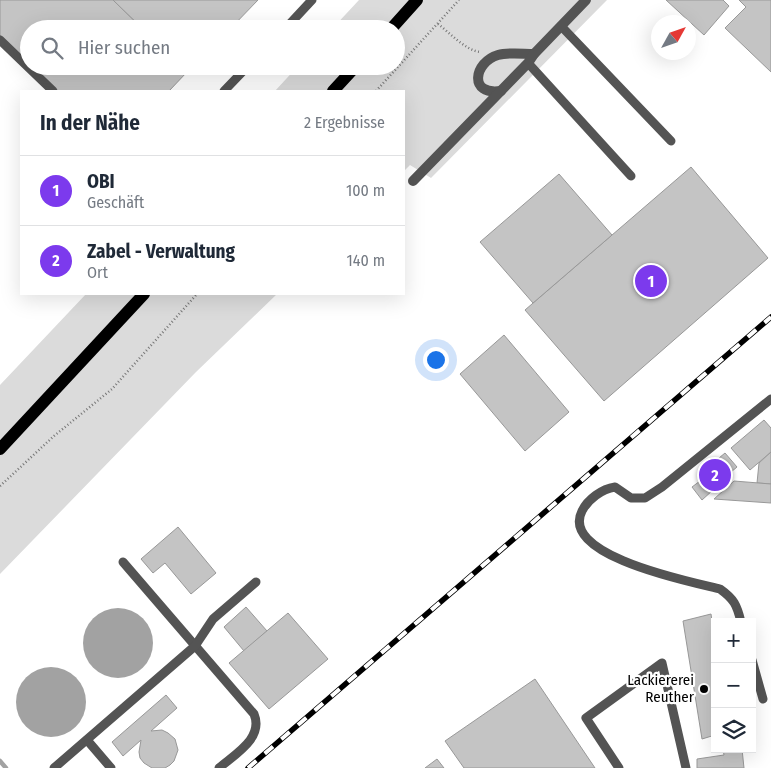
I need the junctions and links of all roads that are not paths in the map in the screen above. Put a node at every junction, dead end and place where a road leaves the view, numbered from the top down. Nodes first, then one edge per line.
1 (312, 0) edge
2 (417, 0) edge
3 (586, 0) edge
4 (293, 20) edge
5 (399, 20) edge
6 (561, 26) junction
7 (0, 40) edge
8 (534, 54) junction
9 (20, 59) edge
10 (528, 63) junction
11 (36, 75) edge
12 (239, 75) edge
13 (348, 75) edge
14 (52, 90) edge
15 (225, 90) edge
16 (334, 90) edge
17 (500, 91) junction
18 (672, 141) dead end
19 (632, 176) dead end
20 (413, 181) dead end
21 (143, 295) edge
22 (771, 399) edge
23 (0, 449) edge
24 (123, 562) dead end
25 (256, 582) dead end
26 (740, 618) edge
27 (195, 646) junction
28 (753, 663) edge
29 (763, 699) dead end
30 (87, 740) junction
31 (54, 768) edge
32 (111, 768) edge
33 (218, 768) edge
34 (619, 768) edge
35 (686, 768) edge

1 - 4 lane
2 - 5 main road
3 - 6 street
6 - 8 street
6 - 18 lane
7 - 9 lane
8 - 10 street
8 - 17 street
10 - 17 street
10 - 19 lane
11 - 14 lane
12 - 15 lane
13 - 16 main road
17 - 20 street
21 - 23 main road
22 - 26 lane
24 - 27 lane
25 - 27 lane
27 - 30 lane
27 - 33 lane
28 - 29 lane
30 - 31 lane
30 - 32 lane
34 - 35 lane

